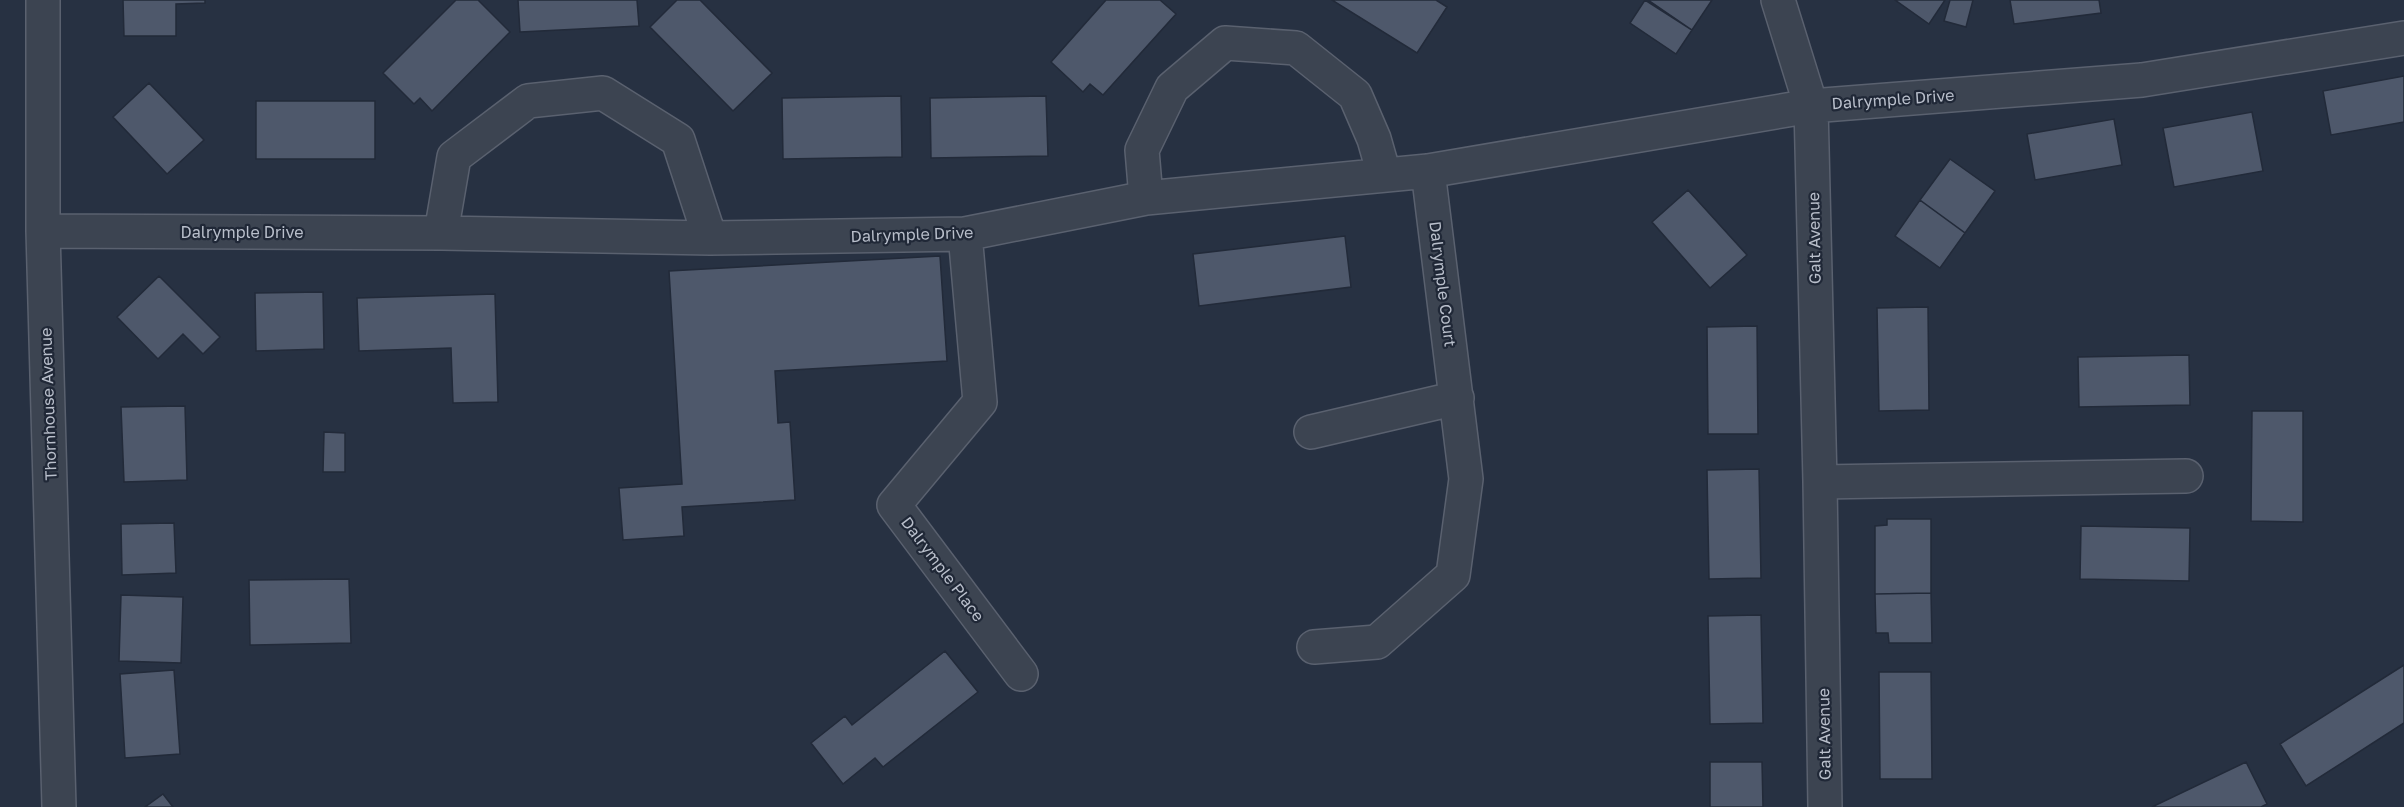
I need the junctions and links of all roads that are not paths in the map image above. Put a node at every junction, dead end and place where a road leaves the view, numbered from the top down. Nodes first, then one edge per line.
1 (43, 0) edge
2 (1778, 0) edge
3 (2404, 39) edge
4 (1811, 106) junction
5 (1428, 171) junction
6 (1384, 174) junction
7 (1146, 198) junction
8 (44, 231) junction
9 (441, 233) junction
10 (965, 234) junction
11 (710, 238) junction
12 (1457, 398) junction
13 (1311, 432) dead end
14 (2186, 476) dead end
15 (1820, 482) junction
16 (1314, 647) dead end
17 (1021, 674) dead end
18 (59, 807) edge
19 (1825, 807) edge

1 - 8 street, Thornhouse Avenue
2 - 4 street, Galt Avenue
3 - 4 street, Dalrymple Drive
4 - 5 street, Dalrymple Drive
4 - 15 street, Galt Avenue
5 - 6 street, Dalrymple Drive
5 - 12 street, Dalrymple Court
6 - 7 street, Dalrymple Drive
6 - 7 street
7 - 10 street, Dalrymple Drive
8 - 9 street, Dalrymple Drive
8 - 18 street, Thornhouse Avenue
9 - 11 street, Dalrymple Drive
9 - 11 street
10 - 11 street, Dalrymple Drive
10 - 17 street, Dalrymple Place
12 - 13 street
12 - 16 street, Dalrymple Court
14 - 15 street
15 - 19 street, Galt Avenue

